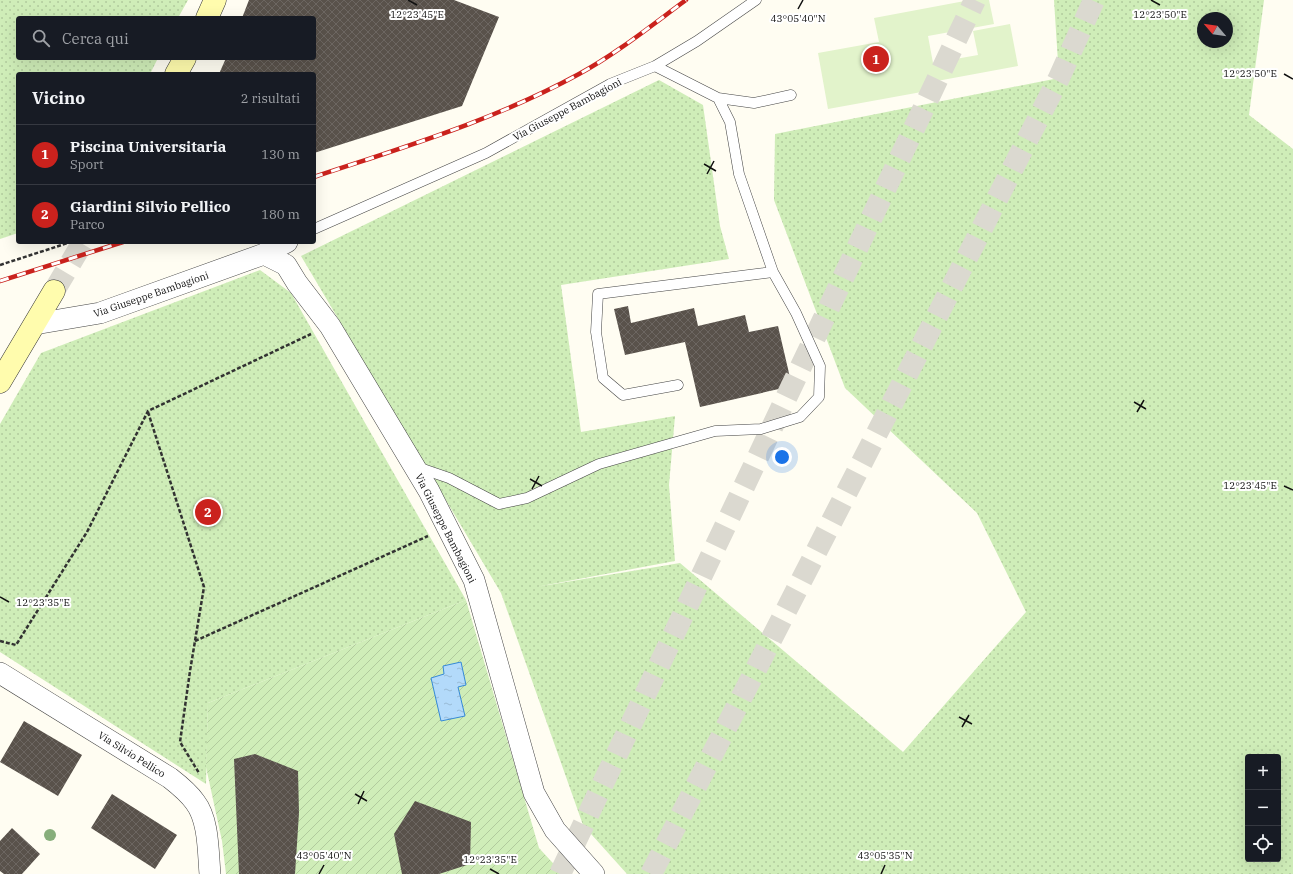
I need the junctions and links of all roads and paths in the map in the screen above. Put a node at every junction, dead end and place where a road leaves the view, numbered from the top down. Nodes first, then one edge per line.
1 (215, 0) edge
2 (756, 0) edge
3 (208, 16) edge
4 (184, 60) edge
5 (655, 66) junction
6 (177, 72) edge
7 (791, 94) dead end
8 (718, 98) junction
9 (316, 228) edge
10 (65, 244) edge
11 (283, 244) edge
12 (264, 254) junction
13 (0, 265) edge
14 (773, 272) junction
15 (54, 292) tunnel mouth
16 (35, 324) junction
17 (330, 326) junction
18 (0, 382) edge
19 (678, 385) dead end
20 (148, 412) junction
21 (414, 466) junction
22 (448, 527) junction
23 (0, 641) edge
24 (195, 641) junction
25 (0, 673) edge
26 (196, 802) junction
27 (210, 874) edge
28 (594, 874) edge

1 - 3 main road
2 - 5 lane, Via Giuseppe Bambagioni
4 - 6 main road
5 - 8 lane
5 - 9 lane, Via Giuseppe Bambagioni
7 - 8 lane
8 - 14 lane
10 - 13 path
11 - 12 street, Via Giuseppe Bambagioni
12 - 16 street, Via Giuseppe Bambagioni
12 - 17 street, Via Giuseppe Bambagioni
14 - 19 lane
14 - 21 lane
15 - 16 main road
16 - 18 main road
17 - 20 path
17 - 21 street, Via Giuseppe Bambagioni
20 - 23 path
20 - 24 path
21 - 22 street, Via Giuseppe Bambagioni
22 - 24 path
22 - 28 street, Via Giuseppe Bambagioni
24 - 26 path
25 - 26 street, Via Silvio Pellico
26 - 27 street, Via Silvio Pellico

